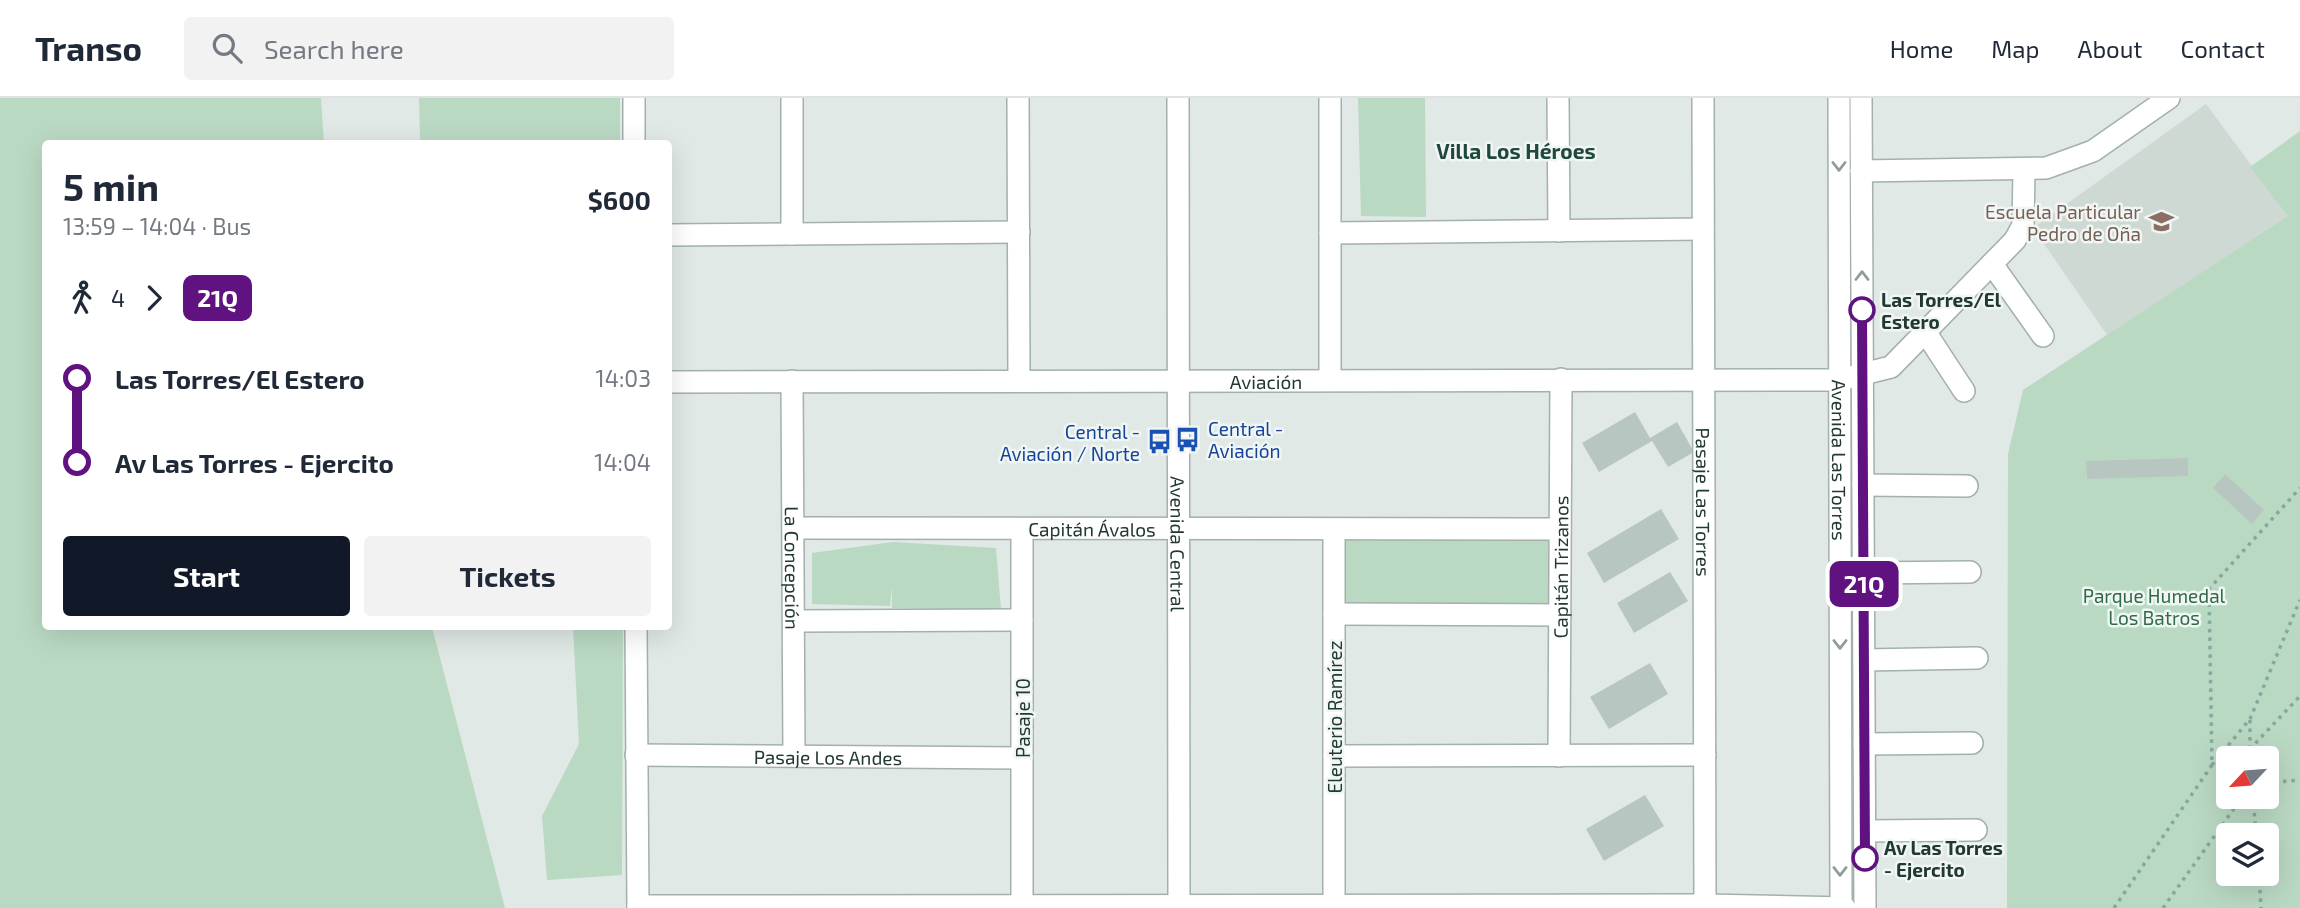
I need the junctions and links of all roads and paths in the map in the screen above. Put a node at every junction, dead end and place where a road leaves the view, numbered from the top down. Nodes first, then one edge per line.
1 (634, 98) edge
2 (792, 98) edge
3 (1018, 98) edge
4 (1178, 98) edge
5 (1330, 98) edge
6 (1558, 98) edge
7 (1703, 98) edge
8 (1839, 98) edge
9 (1861, 98) edge
10 (2169, 98) edge
11 (634, 140) edge
12 (1861, 171) junction
13 (2024, 171) junction
14 (1703, 229) junction
15 (1559, 231) junction
16 (1018, 232) junction
17 (1330, 233) junction
18 (672, 234) edge
19 (792, 234) junction
20 (1992, 264) junction
21 (1927, 333) junction
22 (2043, 336) dead end
23 (1862, 374) junction
24 (1561, 379) junction
25 (1705, 379) junction
26 (1330, 380) junction
27 (1839, 380) junction
28 (793, 381) junction
29 (1019, 381) junction
30 (1178, 381) junction
31 (672, 382) edge
32 (1964, 391) dead end
33 (1863, 485) junction
34 (1967, 486) dead end
35 (2300, 488) edge
36 (793, 528) junction
37 (1021, 529) junction
38 (1560, 529) junction
39 (1178, 530) junction
40 (1334, 530) junction
41 (1970, 572) dead end
42 (1864, 573) junction
43 (2300, 600) edge
44 (1334, 614) junction
45 (1560, 615) junction
46 (794, 621) junction
47 (1021, 621) junction
48 (636, 630) edge
49 (1977, 658) dead end
50 (1864, 660) junction
51 (2300, 696) edge
52 (2250, 719) junction
53 (1972, 743) dead end
54 (1864, 744) junction
55 (2250, 746) edge
56 (2253, 746) edge
57 (636, 755) junction
58 (1559, 755) junction
59 (1705, 755) junction
60 (794, 756) junction
61 (1334, 756) junction
62 (1021, 758) junction
63 (2212, 765) junction
64 (2300, 780) edge
65 (2279, 782) edge
66 (2235, 809) edge
67 (1976, 830) dead end
68 (1865, 831) junction
69 (2260, 886) edge
70 (1334, 905) junction
71 (1022, 906) junction
72 (1559, 906) edge
73 (1705, 906) edge
74 (638, 907) edge
75 (848, 907) edge
76 (1179, 907) edge
77 (1842, 908) edge
78 (1864, 908) edge
79 (2114, 908) edge
80 (2164, 908) edge
81 (2261, 908) edge

1 - 11 street
2 - 19 street
3 - 16 street
4 - 30 street, Avenida Central
5 - 17 street
6 - 15 street
7 - 14 street, Pasaje Las Torres
8 -> 27 street, Avenida Las Torres
9 - 12 street, Avenida Las Torres
10 - 13 street
12 - 13 street
23 -> 12 street, Avenida Las Torres
13 - 20 street, Aviación
14 - 15 street
14 - 25 street, Pasaje Las Torres
15 - 17 street
16 - 19 street
16 - 29 street
17 - 26 street
18 - 19 street
20 - 21 street, Aviación
20 - 22 street
21 - 23 street, Aviación
21 - 32 street
23 - 27 street, Aviación
23 - 33 street, Avenida Las Torres
24 - 25 street, Aviación
24 - 26 street, Aviación
24 - 38 street, Capitán Trizanos
25 - 27 street, Aviación
25 - 59 street, Pasaje Las Torres
26 - 30 street, Aviación
27 -> 77 street, Avenida Las Torres
28 - 29 street, Aviación
28 - 31 street, Aviación
28 - 36 street, La Concepción
29 - 30 street, Aviación
30 - 39 street, Avenida Central
33 - 34 street
33 - 42 street, Avenida Las Torres
35 - 63 path
36 - 37 street, Capitán Ávalos
36 - 46 street, La Concepción
37 - 39 street, Capitán Ávalos
37 - 47 street, Pasaje 10
38 - 40 street, Capitán Ávalos
38 - 45 street, Capitán Trizanos
39 - 40 street, Capitán Ávalos
39 - 76 street, Avenida Central
40 - 44 street, Eleuterio Ramírez
41 - 42 street
42 - 50 street, Avenida Las Torres
43 - 52 path
44 - 45 street
44 - 61 street, Eleuterio Ramírez
45 - 58 street, Capitán Trizanos
46 - 47 street
46 - 60 street, La Concepción
47 - 62 street, Pasaje 10
48 - 57 street
49 - 50 street
50 - 54 street, Avenida Las Torres
51 - 56 path
52 - 55 path
52 - 63 path
53 - 54 street
54 - 68 street, Avenida Las Torres
57 - 60 street, Pasaje Los Andes
57 - 74 street
58 - 59 street
58 - 61 street
59 - 73 street, Pasaje Las Torres
60 - 62 street, Pasaje Los Andes
61 - 70 street, Eleuterio Ramírez
62 - 71 street, Pasaje 10
63 - 79 path
64 - 65 path
66 - 80 path
67 - 68 street
68 - 78 street, Avenida Las Torres
69 - 81 path
70 - 72 street
70 - 76 street
71 - 75 street
71 - 76 street
72 - 73 street
73 - 77 street
74 - 75 street

